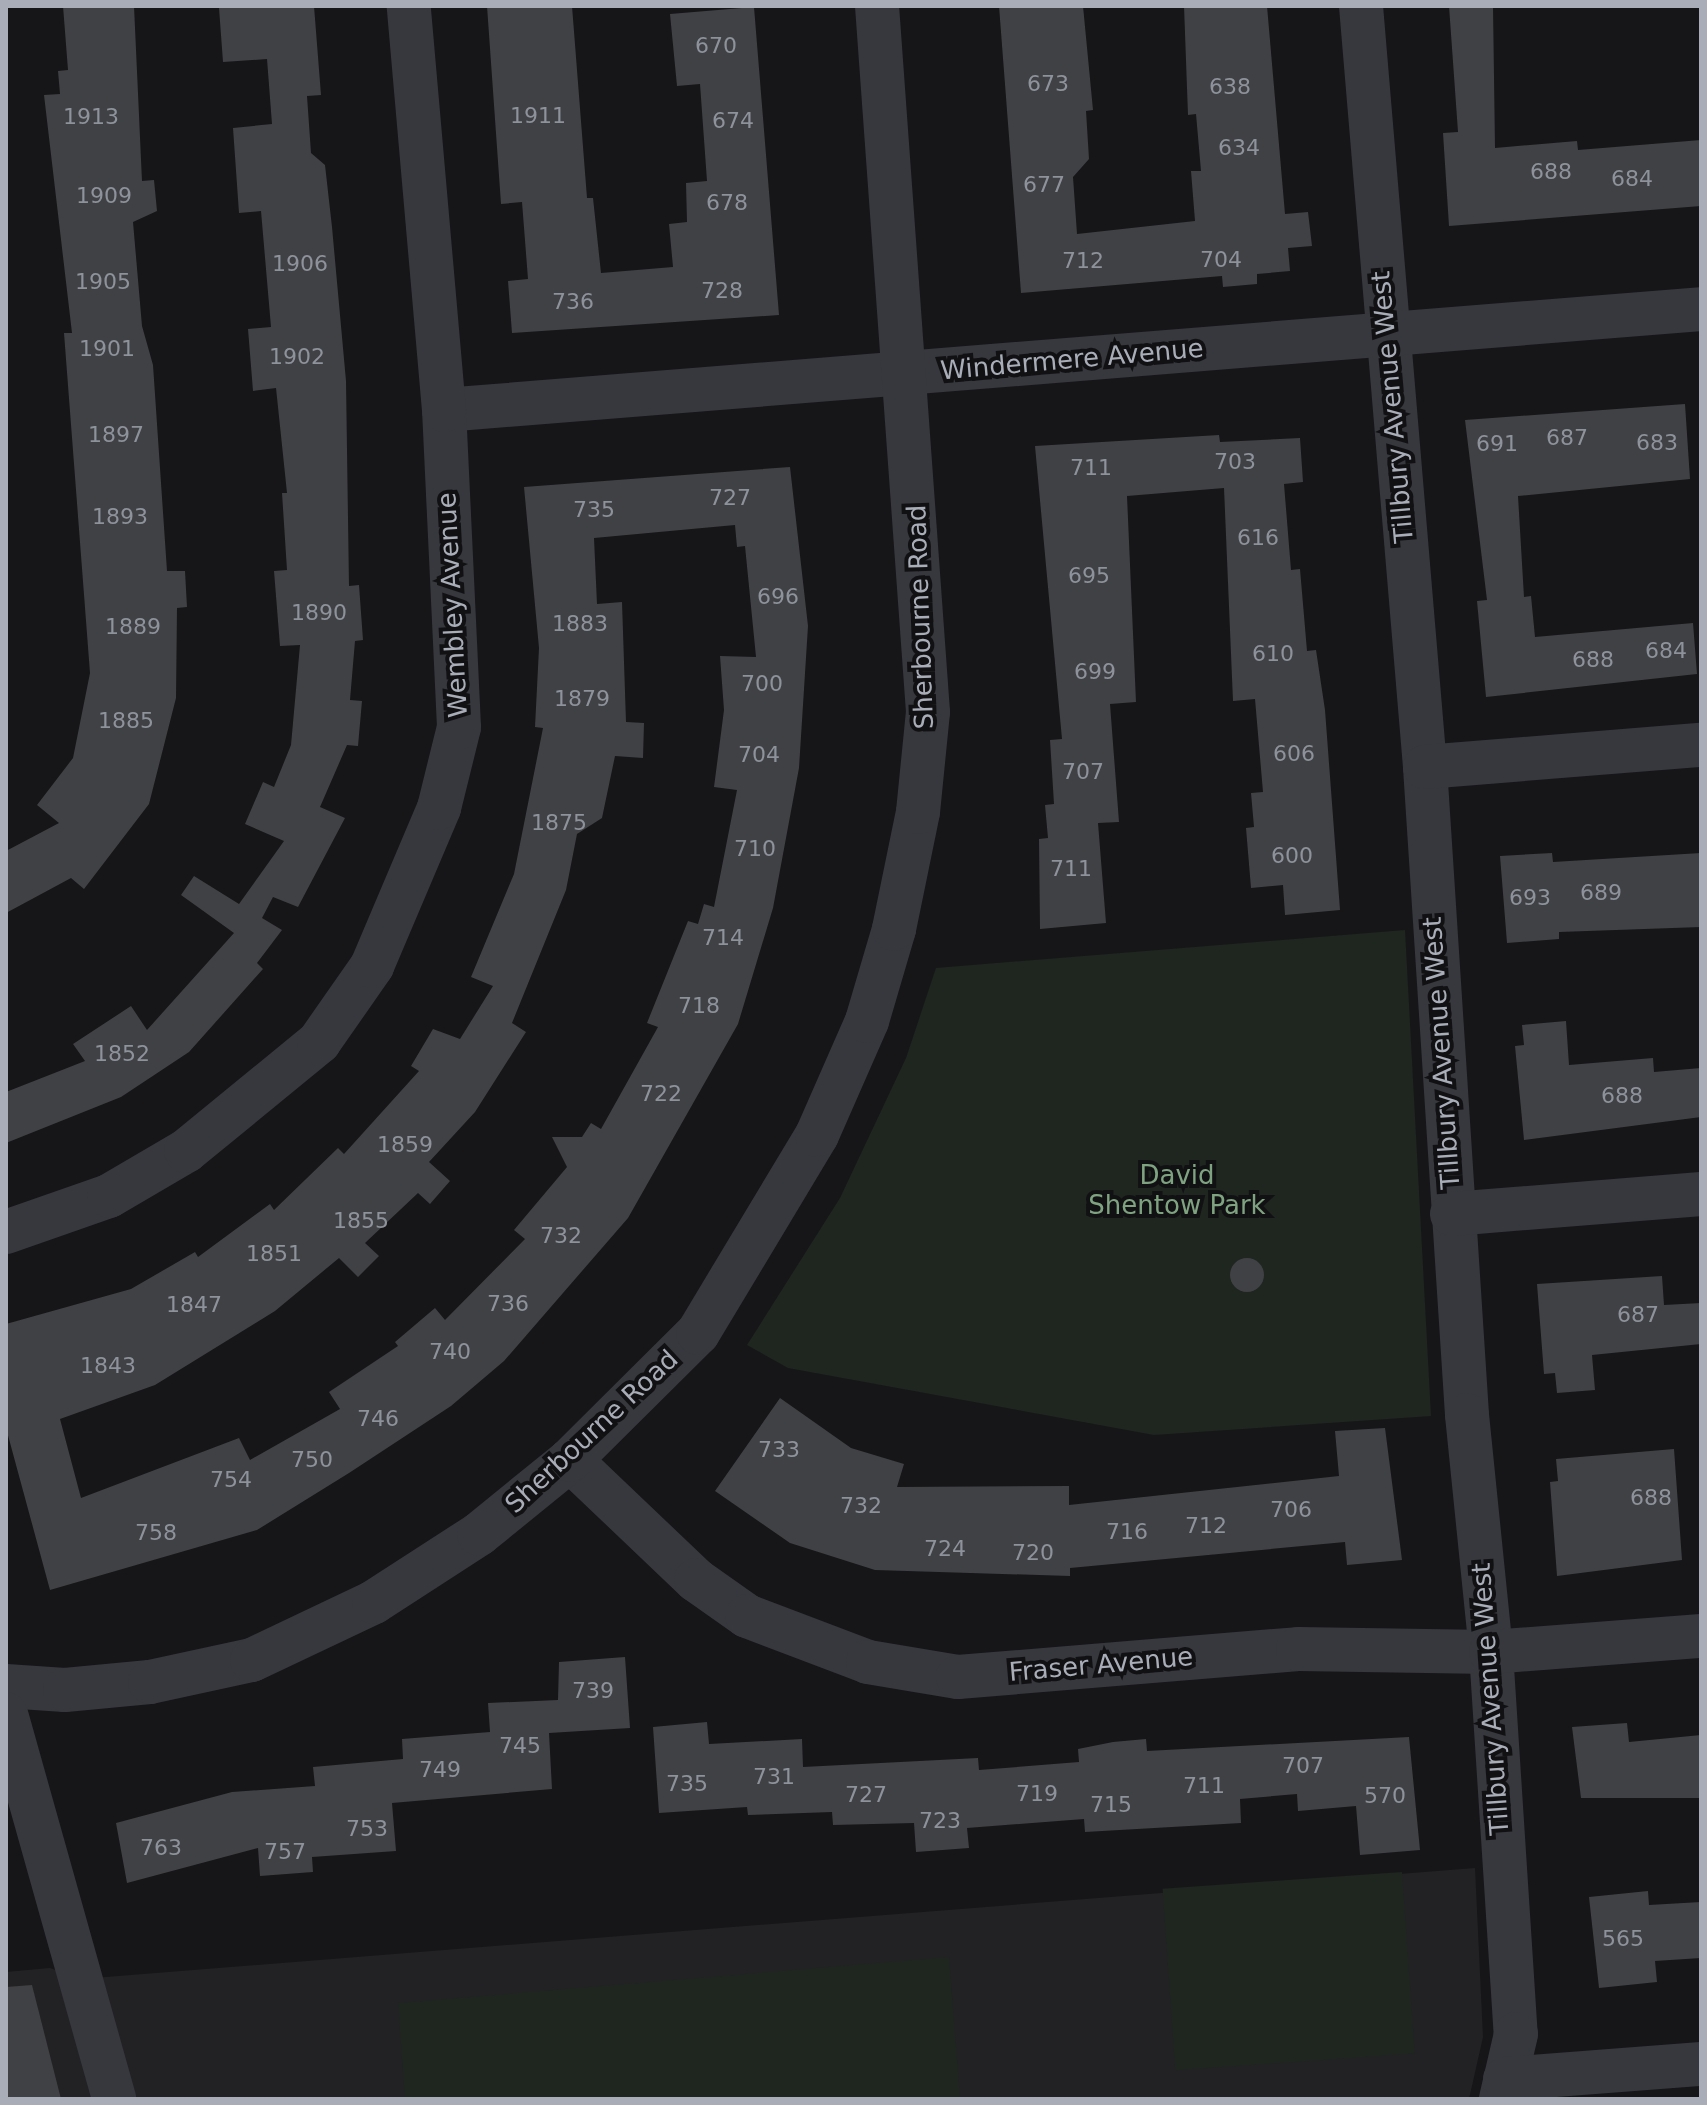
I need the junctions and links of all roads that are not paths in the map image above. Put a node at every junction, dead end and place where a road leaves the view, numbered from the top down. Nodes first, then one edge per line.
1 (409, 6) edge
2 (877, 6) edge
3 (1361, 6) edge
4 (1701, 309) edge
5 (1386, 334) junction
6 (906, 373) junction
7 (444, 410) junction
8 (1701, 745) edge
9 (1425, 767) junction
10 (1701, 1194) edge
11 (1452, 1214) junction
12 (6, 1232) edge
13 (570, 1460) junction
14 (1701, 1636) edge
15 (1491, 1652) junction
16 (6, 1686) edge
17 (6, 1714) edge
18 (1701, 2064) edge
19 (1503, 2089) edge
20 (114, 2099) edge

1 - 7 street, Wembley Avenue
2 - 6 street, Sherbourne Road
3 - 5 street, Tillbury Avenue West
4 - 5 street, Windermere Avenue
5 - 6 street, Windermere Avenue
5 - 9 street, Tillbury Avenue West
6 - 7 street, Windermere Avenue
6 - 13 street, Sherbourne Road
7 - 12 street, Wembley Avenue
8 - 9 street
9 - 11 street, Tillbury Avenue West
10 - 11 street
11 - 15 street, Tillbury Avenue West
13 - 15 street, Fraser Avenue
13 - 16 street, Sherbourne Road
14 - 15 street, Fraser Avenue
15 - 19 street, Tillbury Avenue West
17 - 20 street
18 - 19 street

